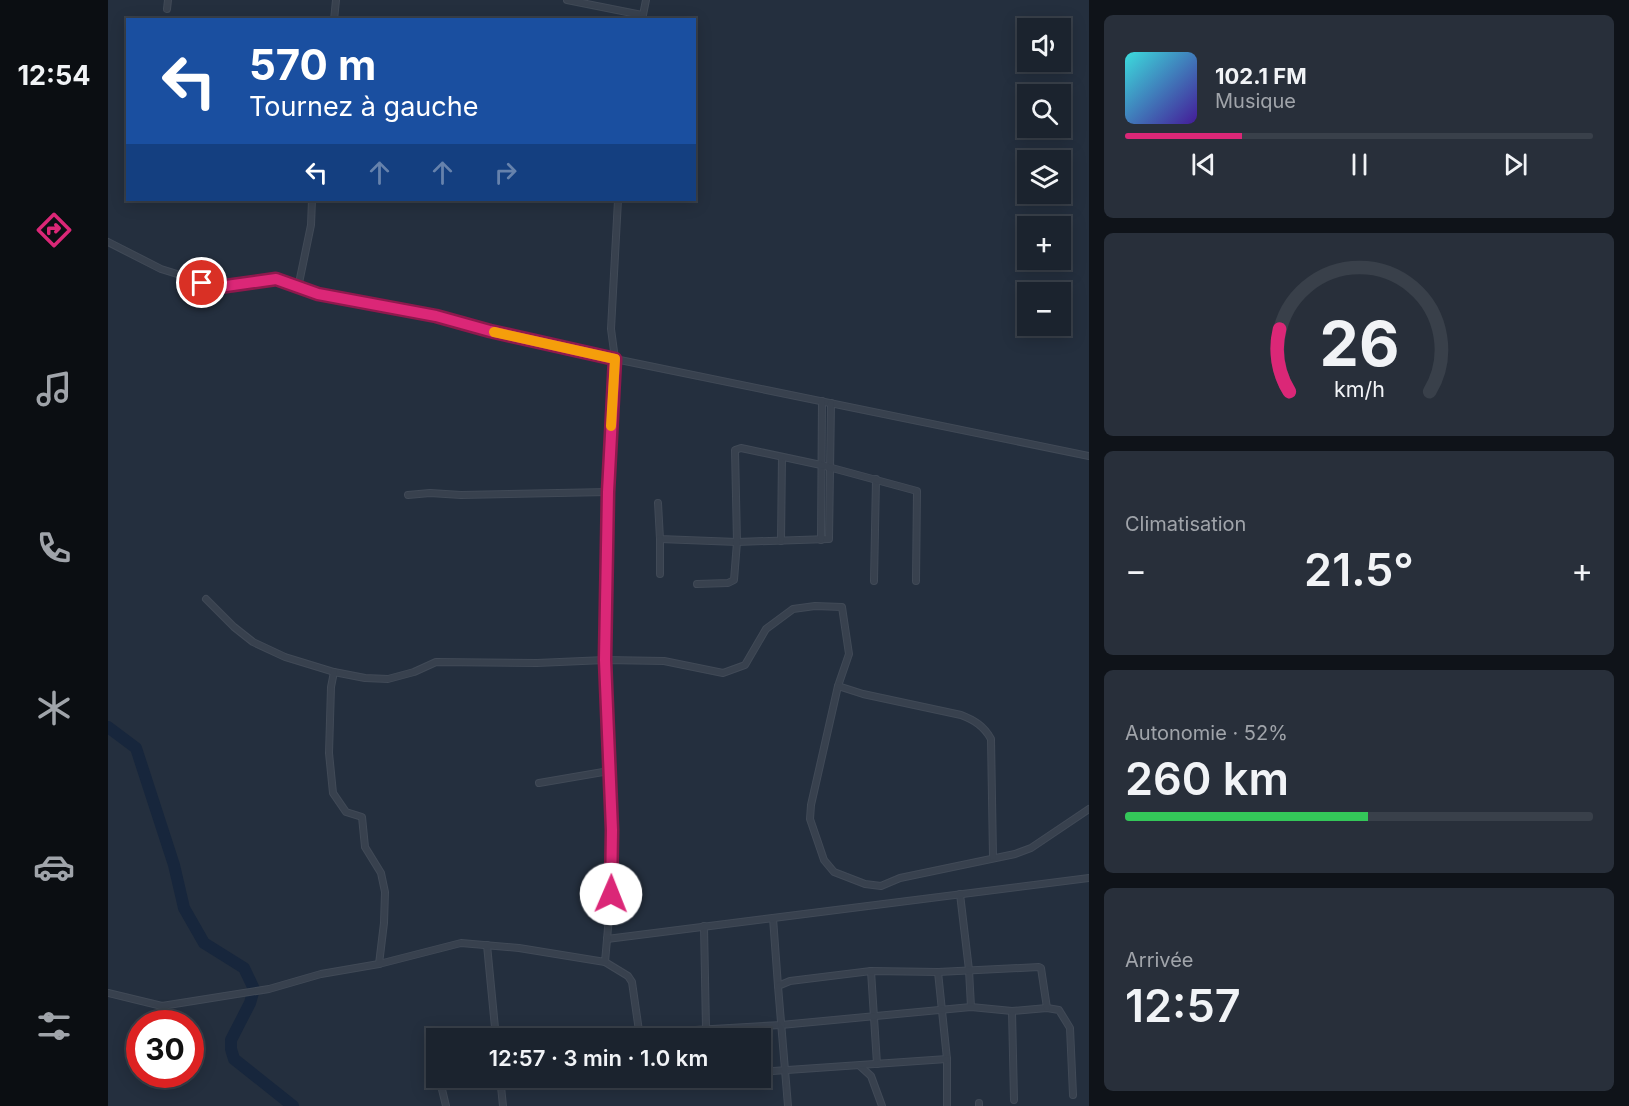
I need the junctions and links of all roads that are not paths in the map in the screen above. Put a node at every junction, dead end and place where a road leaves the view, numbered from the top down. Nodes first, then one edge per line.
1 (168, 0) edge
2 (336, 0) edge
3 (567, 0) edge
4 (646, 0) edge
5 (167, 9) dead end
6 (642, 17) edge
7 (334, 18) edge
8 (312, 201) edge
9 (618, 201) edge
10 (108, 242) edge
11 (298, 288) junction
12 (615, 359) junction
13 (822, 401) junction
14 (831, 403) junction
15 (1089, 456) edge
16 (782, 457) junction
17 (821, 465) junction
18 (830, 467) junction
19 (876, 479) junction
20 (608, 492) junction
21 (408, 495) dead end
22 (658, 503) dead end
23 (660, 539) junction
24 (821, 540) junction
25 (781, 541) junction
26 (737, 542) junction
27 (660, 574) dead end
28 (874, 581) dead end
29 (916, 581) dead end
30 (697, 584) dead end
31 (206, 598) dead end
32 (605, 660) junction
33 (334, 672) junction
34 (838, 686) junction
35 (609, 771) junction
36 (539, 783) dead end
37 (1089, 809) edge
38 (993, 857) junction
39 (1089, 878) edge
40 (960, 894) junction
41 (773, 918) junction
42 (704, 926) junction
43 (607, 939) junction
44 (487, 945) junction
45 (605, 962) junction
46 (379, 964) junction
47 (969, 970) junction
48 (871, 971) junction
49 (938, 972) junction
50 (778, 986) junction
51 (108, 993) edge
52 (971, 1007) junction
53 (1047, 1008) junction
54 (941, 1009) junction
55 (1011, 1011) junction
56 (874, 1016) junction
57 (781, 1025) junction
58 (495, 1028) edge
59 (639, 1028) edge
60 (706, 1028) edge
61 (725, 1028) edge
62 (946, 1059) junction
63 (877, 1064) junction
64 (860, 1065) junction
65 (785, 1070) junction
66 (771, 1071) edge
67 (442, 1088) edge
68 (501, 1088) edge
69 (1073, 1095) dead end
70 (1014, 1100) dead end
71 (947, 1105) edge
72 (446, 1106) edge
73 (503, 1106) edge
74 (788, 1106) edge
75 (882, 1106) edge

1 - 5 street
2 - 7 street
3 - 6 street
4 - 6 street
8 - 11 street
9 - 12 street
10 - 11 street
11 - 12 street
12 - 13 street
12 - 20 street
13 - 14 street
13 - 17 street
14 - 15 street
14 - 18 street
16 - 17 street
16 - 25 street
16 - 26 street
17 - 18 street
17 - 24 street
18 - 19 street
18 - 24 street
19 - 28 street
19 - 29 street
20 - 21 street
20 - 32 street
22 - 23 street
23 - 26 street
23 - 27 street
24 - 25 street
25 - 26 street
26 - 30 street
31 - 33 street
32 - 33 street
32 - 34 street
32 - 35 street
33 - 46 street
34 - 38 street
34 - 38 street
35 - 36 street
35 - 43 street
37 - 38 street
39 - 40 street
40 - 41 street
40 - 47 street
41 - 42 street
41 - 50 street
42 - 43 street
42 - 60 street
43 - 45 street
44 - 45 street
44 - 46 street
44 - 58 street
45 - 59 street
46 - 51 street
47 - 49 street
47 - 52 street
47 - 53 street
48 - 49 street
48 - 50 street
48 - 56 street
49 - 54 street
50 - 57 street
52 - 54 street
52 - 55 street
53 - 55 street
53 - 69 street
54 - 56 street
54 - 62 street
55 - 70 street
56 - 57 street
56 - 63 street
57 - 61 street
57 - 65 street
62 - 63 street
62 - 71 street
63 - 64 street
64 - 65 street
64 - 75 street
65 - 66 street
65 - 74 street
67 - 72 street
68 - 73 street

